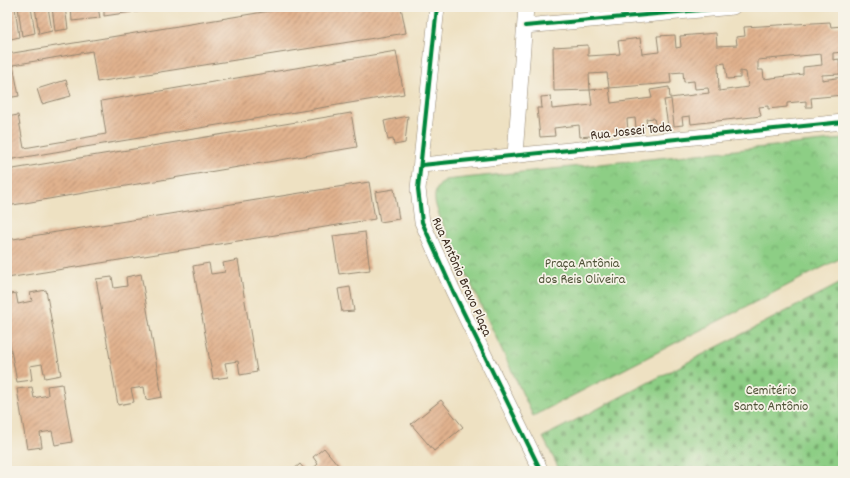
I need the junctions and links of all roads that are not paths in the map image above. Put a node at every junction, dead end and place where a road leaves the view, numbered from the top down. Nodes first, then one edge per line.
1 (437, 7) edge
2 (526, 7) edge
3 (733, 7) edge
4 (525, 26) junction
5 (843, 122) edge
6 (515, 155) junction
7 (422, 165) junction
8 (541, 471) edge

1 - 7 street, Rua Antônio Bravo Plaça
2 - 4 street
3 - 4 street
4 - 6 street
5 - 6 street, Rua Jossei Toda
6 - 7 street, Rua Jossei Toda
7 - 8 street, Rua Antônio Bravo Plaça

